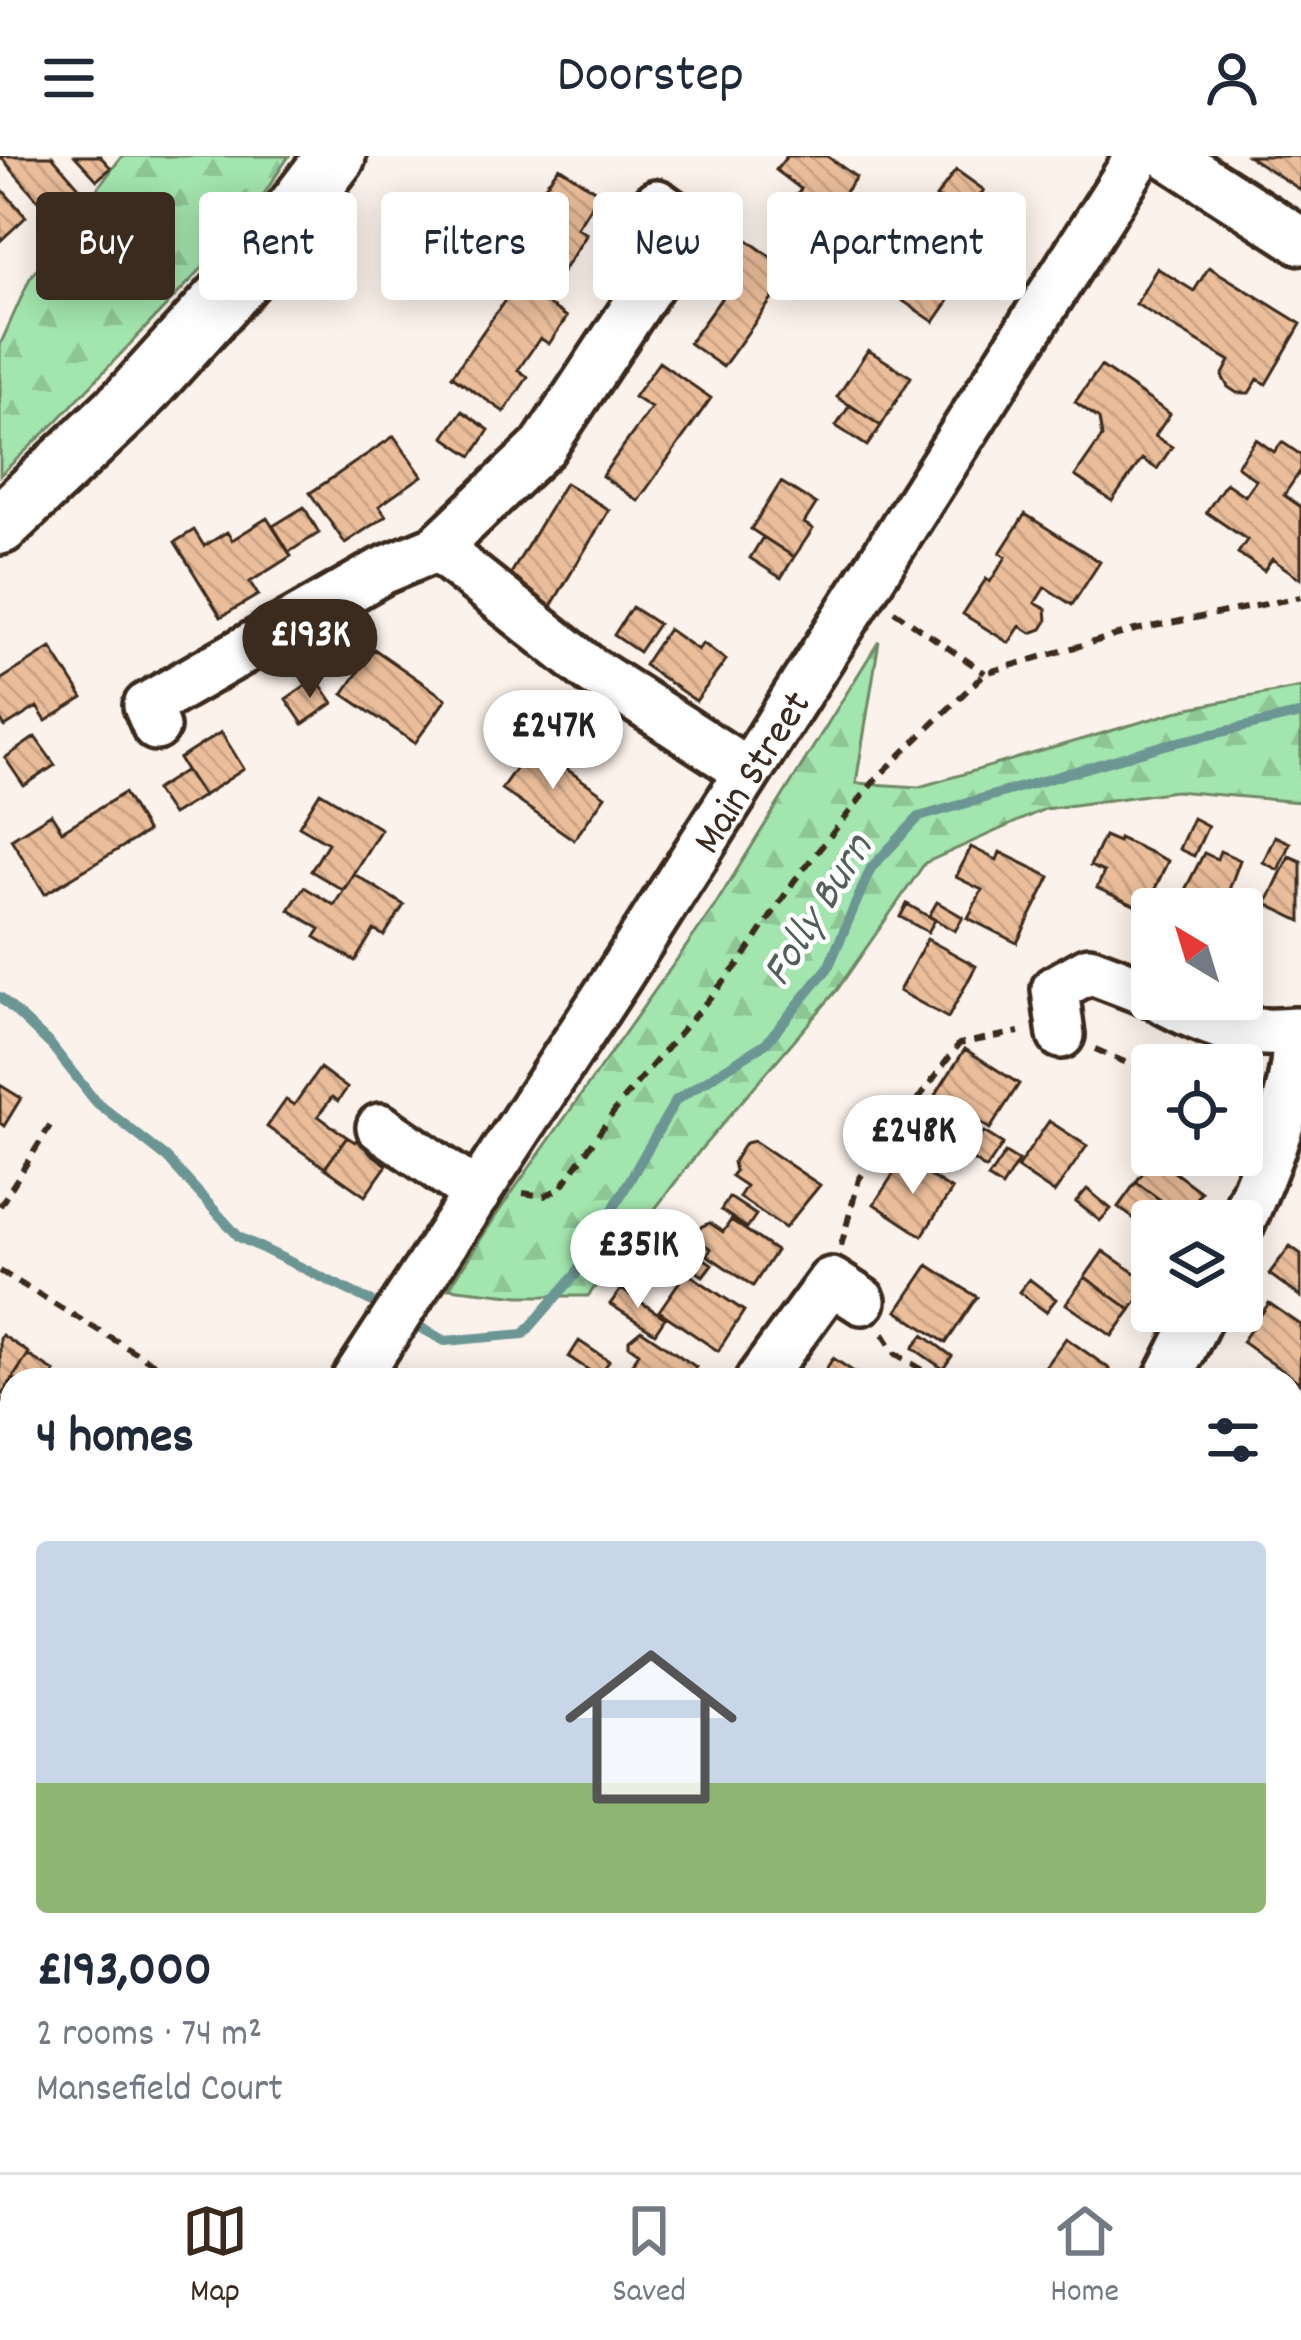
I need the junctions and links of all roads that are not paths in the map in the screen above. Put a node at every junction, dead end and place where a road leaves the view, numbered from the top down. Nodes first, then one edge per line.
1 (336, 156) edge
2 (1139, 156) edge
3 (1169, 156) edge
4 (1301, 241) edge
5 (630, 300) edge
6 (0, 525) edge
7 (437, 548) junction
8 (143, 702) dead end
9 (746, 771) junction
10 (1131, 986) edge
11 (1199, 1020) edge
12 (1299, 1023) edge
13 (1061, 1035) road end
14 (380, 1126) dead end
15 (483, 1185) junction
16 (1250, 1200) edge
17 (846, 1291) road end
18 (1191, 1332) edge
19 (367, 1363) edge
20 (771, 1368) edge
21 (1173, 1368) edge

1 - 6 main road
2 - 9 street, Main Street
3 - 4 street
5 - 7 street
7 - 8 street
7 - 9 street
9 - 15 street, Main Street
10 - 13 street
11 - 12 street
12 - 16 street
14 - 15 street
15 - 19 street, Main Street
17 - 20 street
18 - 21 street

